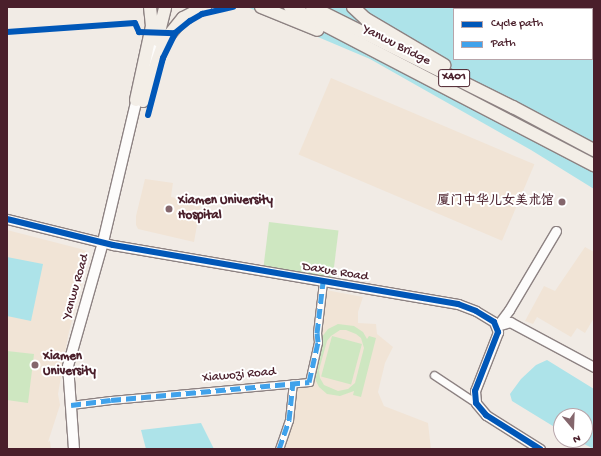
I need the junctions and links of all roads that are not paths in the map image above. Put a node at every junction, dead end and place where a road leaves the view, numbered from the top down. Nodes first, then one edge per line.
1 (150, 7) edge
2 (160, 7) edge
3 (165, 7) edge
4 (205, 7) edge
5 (261, 7) edge
6 (290, 7) edge
7 (312, 7) edge
8 (353, 7) edge
9 (155, 42) junction
10 (392, 59) junction
11 (140, 101) joint
12 (513, 107) junction
13 (594, 150) edge
14 (594, 165) edge
15 (7, 219) edge
16 (556, 232) dead end
17 (106, 243) junction
18 (323, 282) junction
19 (497, 326) junction
20 (594, 367) edge
21 (434, 375) dead end
22 (293, 383) junction
23 (476, 403) junction
24 (74, 405) junction
25 (74, 449) edge
26 (80, 449) edge
27 (279, 449) edge
28 (540, 449) edge

1 - 9 highway
2 - 9 highway
3 - 9 highway
4 - 9 highway
5 - 10 highway
6 - 10 highway, Yanwu Bridge / X401
7 - 12 highway, Yanwu Bridge / X401
8 - 12 highway
9 - 11 highway
10 - 14 highway, Yanwu Bridge / X401
11 - 17 main road, Yanwu Road
12 - 13 highway, Yanwu Bridge / X401
15 - 17 street, Daxue Road
16 - 19 street
17 - 18 street, Daxue Road
17 - 24 main road, Yanwu Road
18 - 19 street, Daxue Road
18 - 22 street, Xiawozi Road
19 - 20 street
19 - 23 street
21 - 23 street
22 - 24 street, Xiawozi Road
22 - 27 street
23 - 28 street
24 - 25 main road, Yanwu Road
24 - 26 main road, Yanwu Road

